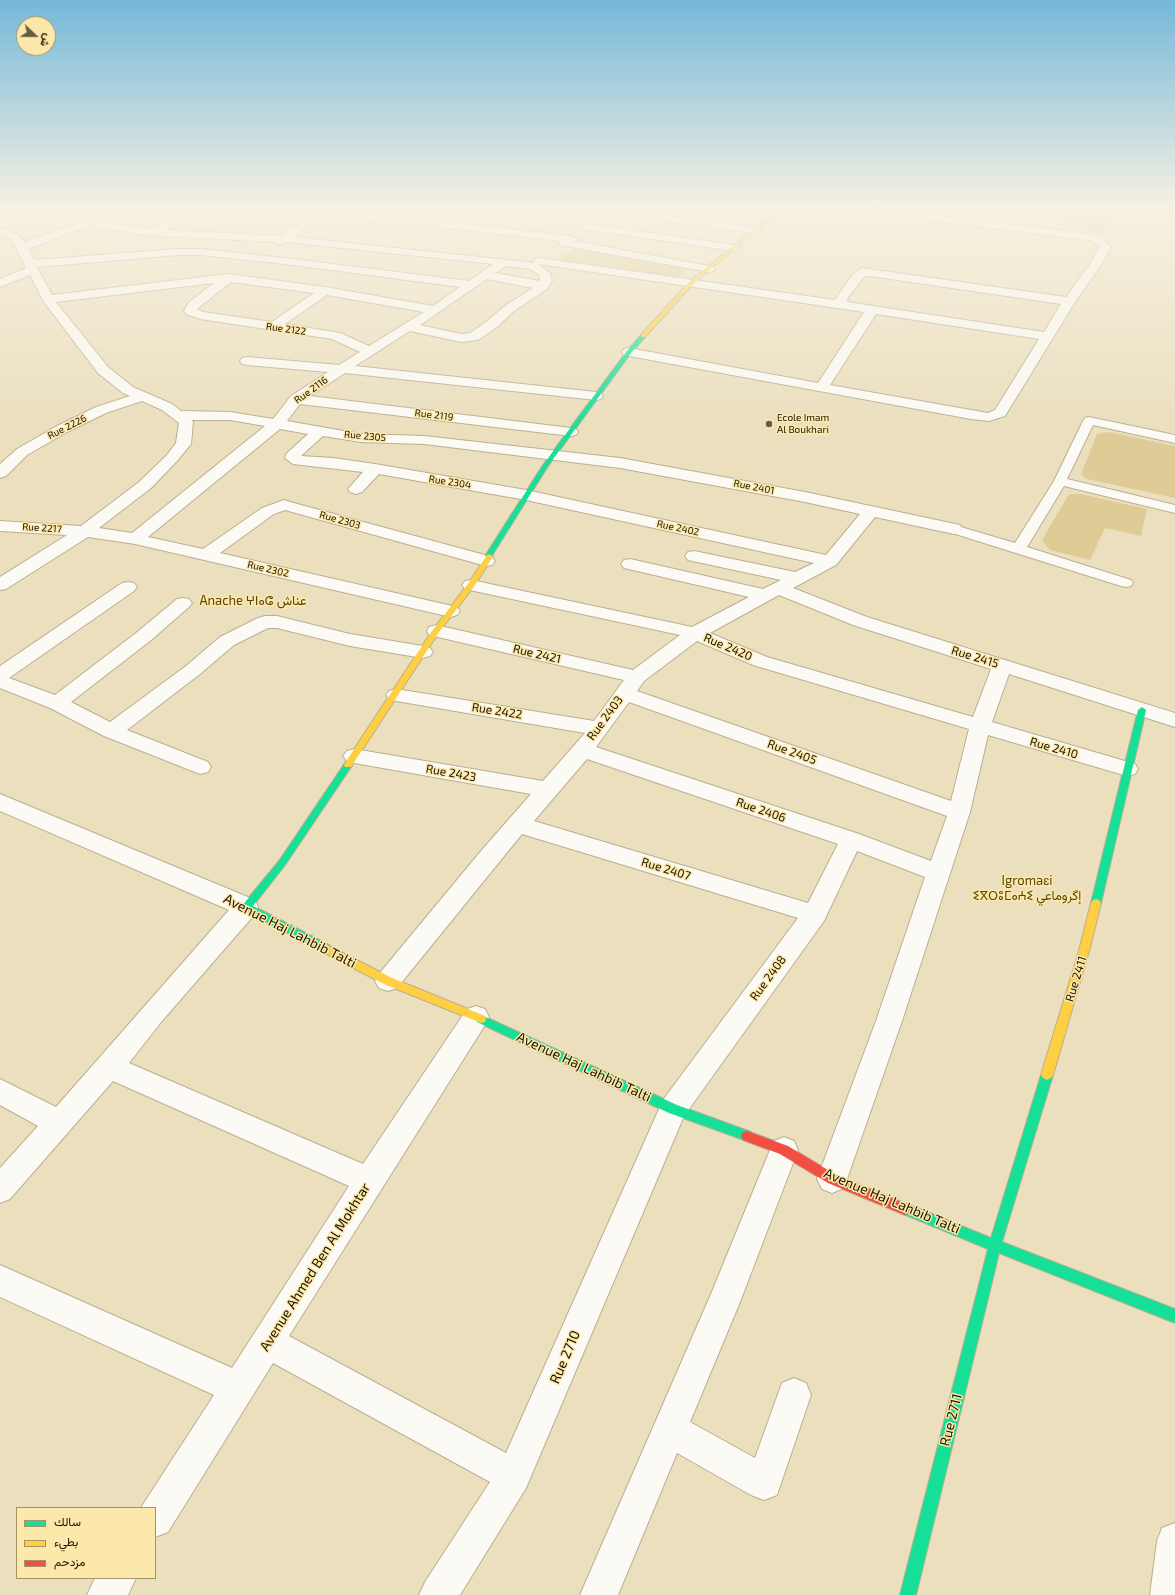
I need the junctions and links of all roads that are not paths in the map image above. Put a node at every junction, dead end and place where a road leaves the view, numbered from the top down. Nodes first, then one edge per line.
1 (38, 280) edge
2 (207, 280) edge
3 (225, 280) edge
4 (246, 280) edge
5 (440, 280) edge
6 (477, 280) edge
7 (514, 280) edge
8 (546, 280) edge
9 (678, 280) edge
10 (854, 280) edge
11 (928, 280) edge
12 (1084, 280) edge
13 (692, 282) junction
14 (55, 283) dead end
15 (40, 285) junction
16 (471, 285) junction
17 (543, 286) junction
18 (325, 291) junction
19 (48, 299) junction
20 (1069, 301) junction
21 (840, 305) junction
22 (435, 310) junction
23 (872, 310) junction
24 (273, 327) junction
25 (409, 327) junction
26 (1047, 336) junction
27 (370, 351) junction
28 (629, 352) junction
29 (247, 361) dead end
30 (342, 369) junction
31 (822, 387) junction
32 (143, 396) junction
33 (596, 396) junction
34 (296, 399) junction
35 (178, 415) junction
36 (277, 424) junction
37 (320, 431) junction
38 (571, 432) junction
39 (1175, 439) edge
40 (0, 452) edge
41 (22, 452) junction
42 (553, 454) junction
43 (374, 469) junction
44 (0, 472) edge
45 (1060, 481) junction
46 (356, 489) dead end
47 (526, 495) junction
48 (1175, 509) edge
49 (870, 512) junction
50 (0, 526) edge
51 (954, 528) joint
52 (85, 531) junction
53 (136, 539) junction
54 (1019, 549) junction
55 (206, 555) junction
56 (694, 556) dead end
57 (486, 561) junction
58 (830, 561) junction
59 (630, 564) dead end
60 (0, 565) edge
61 (30, 566) junction
62 (797, 578) junction
63 (1126, 583) dead end
64 (0, 585) edge
65 (471, 585) junction
66 (128, 587) dead end
67 (771, 592) junction
68 (183, 603) dead end
69 (452, 611) junction
70 (436, 631) junction
71 (695, 633) junction
72 (423, 652) junction
73 (1002, 665) junction
74 (0, 675) edge
75 (637, 677) junction
76 (0, 681) edge
77 (624, 693) junction
78 (396, 695) junction
79 (57, 703) junction
80 (1142, 710) junction
81 (1175, 720) edge
82 (980, 727) junction
83 (598, 728) junction
84 (111, 731) junction
85 (583, 750) junction
86 (354, 756) junction
87 (200, 767) dead end
88 (1127, 769) junction
89 (549, 790) junction
90 (0, 802) edge
91 (959, 812) junction
92 (516, 824) junction
93 (851, 840) junction
94 (938, 873) junction
95 (246, 907) junction
96 (815, 914) junction
97 (388, 981) junction
98 (476, 1017) junction
99 (109, 1067) junction
100 (0, 1091) edge
101 (673, 1109) junction
102 (60, 1123) junction
103 (784, 1150) junction
104 (832, 1178) junction
105 (369, 1181) junction
106 (0, 1189) edge
107 (995, 1245) junction
108 (0, 1281) edge
109 (1175, 1316) edge
110 (268, 1342) junction
111 (238, 1388) junction
112 (794, 1394) dead end
113 (670, 1430) junction
114 (514, 1476) junction
115 (156, 1516) edge
116 (1175, 1541) edge
117 (116, 1579) edge
118 (106, 1595) edge
119 (438, 1595) edge
120 (599, 1595) edge
121 (908, 1595) edge
122 (1169, 1595) edge

1 - 15 street
2 - 19 street
3 - 24 street, Rue 2122
4 - 18 street
5 - 16 street
6 - 16 street, Rue 2116
7 - 17 street
8 - 17 street
9 - 13 street
10 - 21 street
11 - 20 street
12 - 20 street
13 - 21 street
13 - 28 street
14 - 15 street
15 - 19 street
16 - 22 street, Rue 2116
17 - 25 street
18 - 22 street
18 - 24 street
19 - 32 street
20 - 26 street
21 - 23 street
22 - 25 street, Rue 2116
23 - 26 street
23 - 31 street
24 - 27 street, Rue 2122
25 - 27 street, Rue 2116
26 - 31 street
27 - 30 street, Rue 2116
28 - 31 street
28 - 33 street
29 - 30 street
30 - 33 street
30 - 34 street, Rue 2116
32 - 35 street
32 - 41 street, Rue 2226
33 - 38 street
34 - 36 street, Rue 2116
34 - 38 street, Rue 2119
35 - 36 street, Rue 2305
35 - 52 street
36 - 37 street, Rue 2305
36 - 53 street, Rue 2116
37 - 42 street, Rue 2305
37 - 43 street, Rue 2304
38 - 42 street
39 - 45 lane
40 - 41 street
41 - 44 street, Rue 2226
42 - 47 street
42 - 49 street, Rue 2401
43 - 46 street
43 - 47 street, Rue 2304
45 - 48 lane
45 - 54 lane
47 - 57 street
47 - 58 street, Rue 2402
49 - 51 street, Rue 2401
49 - 58 street, Rue 2403
50 - 52 street, Rue 2217
51 - 54 lane
52 - 53 street, Rue 2302
52 - 61 street
53 - 55 street, Rue 2302
54 - 63 lane
55 - 57 street, Rue 2303
55 - 69 street, Rue 2302
56 - 62 street
57 - 65 street
58 - 62 street, Rue 2403
59 - 67 street, Rue 2415
60 - 61 street
61 - 64 street
62 - 67 street, Rue 2403
65 - 69 street
65 - 71 street, Rue 2420
66 - 74 street
67 - 71 street, Rue 2403
67 - 73 street, Rue 2415
68 - 79 street
69 - 70 street
70 - 72 street
70 - 75 street, Rue 2421
71 - 75 street, Rue 2403
71 - 82 street, Rue 2420
72 - 78 street
72 - 84 street
73 - 80 street, Rue 2415
73 - 82 street
75 - 77 street, Rue 2403
76 - 79 street
77 - 83 street, Rue 2403
77 - 91 street, Rue 2405
78 - 83 street, Rue 2422
78 - 86 street
79 - 84 street
80 - 81 street, Rue 2415
80 - 88 street, Rue 2411
82 - 88 street, Rue 2410
82 - 91 street
83 - 85 street, Rue 2403
84 - 87 street
85 - 89 street, Rue 2403
85 - 93 street, Rue 2406
86 - 89 street, Rue 2423
86 - 95 street
88 - 107 street, Rue 2411
89 - 92 street, Rue 2403
90 - 95 street, Avenue Haj Lahbib Talti
91 - 94 street
92 - 96 street, Rue 2407
92 - 97 street, Rue 2403
93 - 94 street, Rue 2406
93 - 96 street, Rue 2408
94 - 104 street
95 - 97 street, Avenue Haj Lahbib Talti
95 - 99 street
96 - 101 street, Rue 2408
97 - 98 street, Avenue Haj Lahbib Talti
98 - 101 street, Avenue Haj Lahbib Talti
98 - 105 street, Avenue Ahmed Ben Al Mokhtar
99 - 102 street
99 - 105 street
100 - 102 street
101 - 103 street, Avenue Haj Lahbib Talti
101 - 114 street, Rue 2710
102 - 106 street
103 - 104 street, Avenue Haj Lahbib Talti
103 - 113 street
104 - 107 street, Avenue Haj Lahbib Talti
105 - 110 street, Avenue Ahmed Ben Al Mokhtar
107 - 109 street, Avenue Haj Lahbib Talti
107 - 121 street, Rue 2711
108 - 111 street
110 - 111 street, Avenue Ahmed Ben Al Mokhtar
110 - 114 street
111 - 115 street, Avenue Ahmed Ben Al Mokhtar
112 - 113 street
113 - 120 street
114 - 119 street, Rue 2710
116 - 122 street
117 - 118 street

